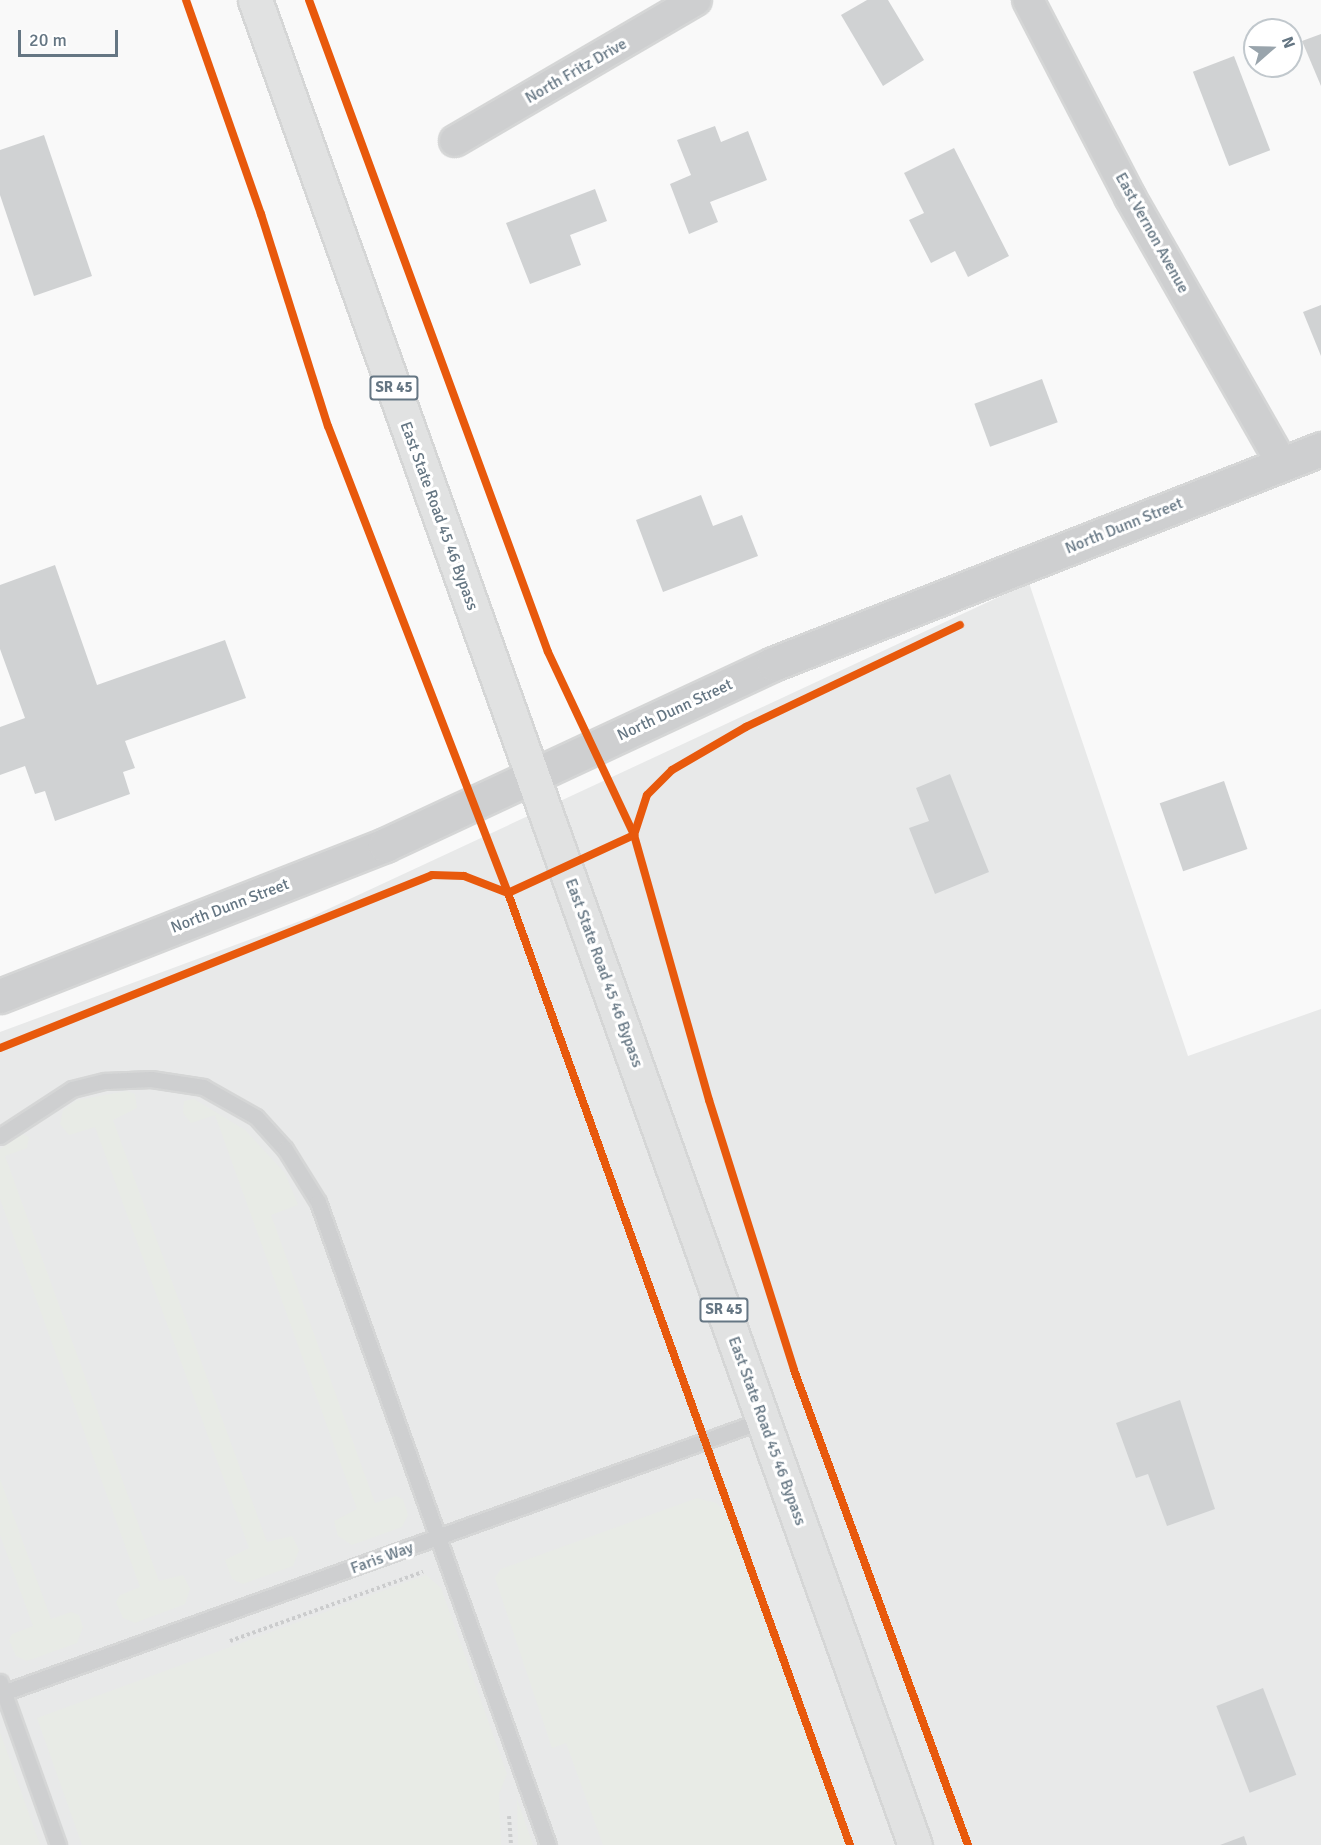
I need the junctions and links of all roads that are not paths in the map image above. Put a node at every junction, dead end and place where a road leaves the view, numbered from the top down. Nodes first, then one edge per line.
1 (255, 0) edge
2 (696, 0) edge
3 (1028, 0) edge
4 (455, 141) dead end
5 (1321, 449) edge
6 (1282, 463) junction
7 (532, 775) junction
8 (0, 996) edge
9 (0, 1136) edge
10 (763, 1420) junction
11 (435, 1538) junction
12 (1, 1690) edge
13 (58, 1845) edge
14 (548, 1845) edge
15 (915, 1845) edge

1 - 7 highway, East State Road 45 46 Bypass / SR 45
2 - 4 street, North Fritz Drive
3 - 6 street, East Vernon Avenue
5 - 6 street, North Dunn Street
6 - 7 street, North Dunn Street
7 - 8 street, North Dunn Street
7 - 10 highway, East State Road 45 46 Bypass / SR 45
9 - 11 lane
10 - 11 lane, Faris Way
10 - 15 highway, East State Road 45 46 Bypass / SR 45
11 - 12 lane, Faris Way
11 - 14 lane
12 - 13 lane

